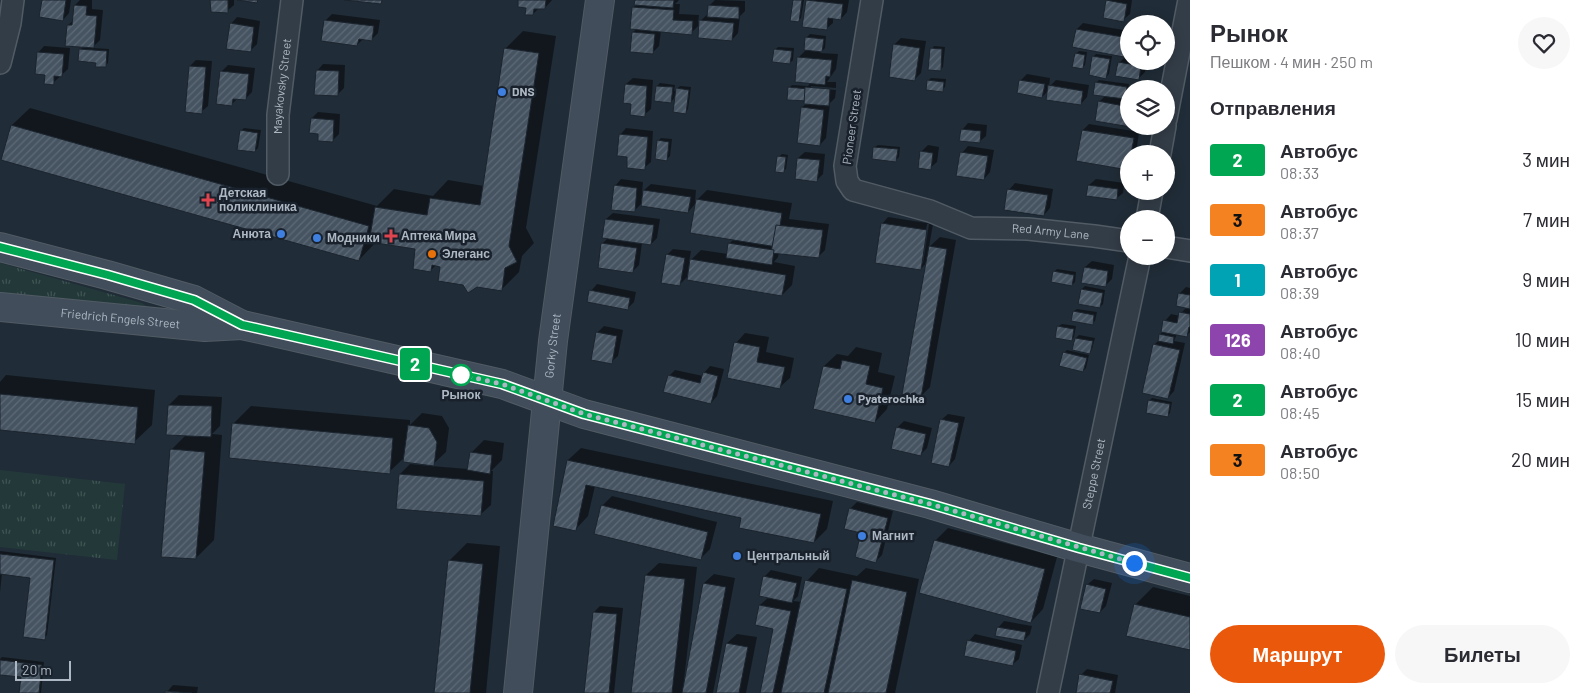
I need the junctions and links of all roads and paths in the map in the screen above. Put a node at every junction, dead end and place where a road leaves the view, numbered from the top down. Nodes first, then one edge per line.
1 (13, 0) edge
2 (292, 0) edge
3 (600, 0) edge
4 (872, 0) edge
5 (1189, 0) edge
6 (0, 63) edge
7 (1174, 80) edge
8 (278, 174) dead end
9 (971, 228) joint
10 (1120, 240) edge
11 (0, 248) edge
12 (1175, 248) edge
13 (1190, 251) edge
14 (1138, 265) edge
15 (0, 307) edge
16 (242, 325) junction
17 (547, 400) junction
18 (1079, 548) junction
19 (1190, 578) edge
20 (518, 693) edge
21 (1048, 693) edge

1 - 6 street
2 - 8 street, Mayakovsky Street
3 - 17 street, Gorky Street
4 - 9 street, Pioneer Street
5 - 7 street
9 - 10 street, Red Army Lane
11 - 16 street, Friedrich Engels Street
12 - 13 street
14 - 18 street, Steppe Street
15 - 16 street, Friedrich Engels Street
16 - 17 street, Friedrich Engels Street
17 - 18 street, Friedrich Engels Street
17 - 20 street, Gorky Street
18 - 19 street, Friedrich Engels Street
18 - 21 street, Steppe Street

